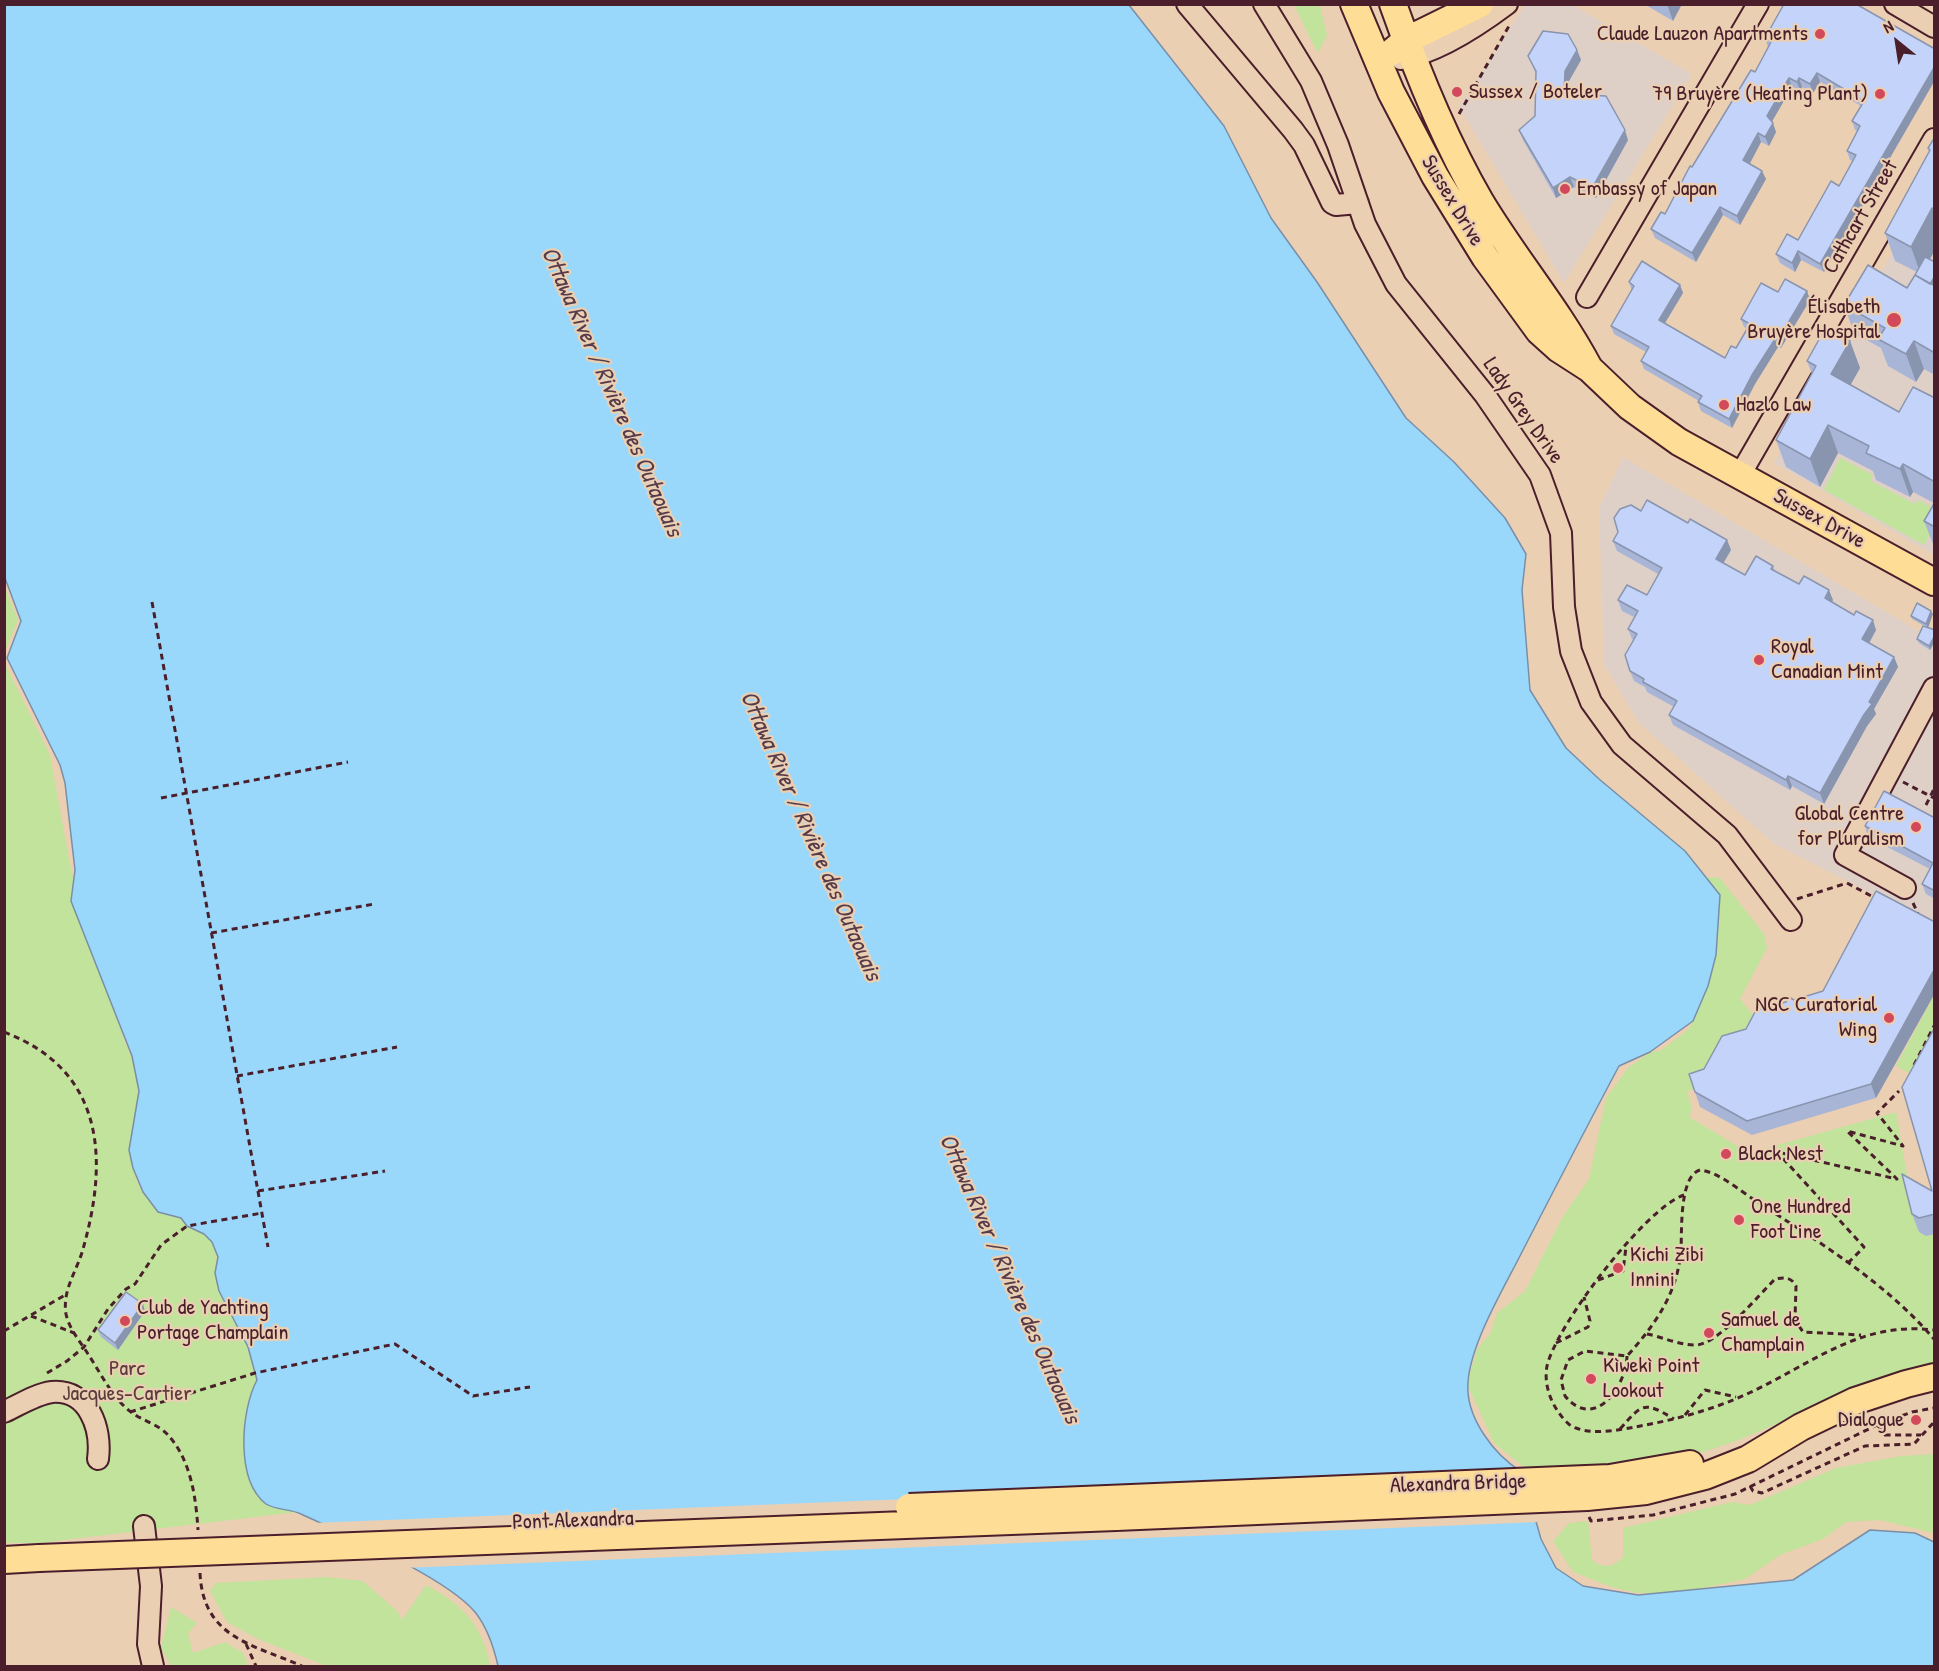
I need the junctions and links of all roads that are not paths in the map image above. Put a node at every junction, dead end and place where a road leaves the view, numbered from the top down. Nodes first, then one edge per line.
1 (1187, 4) edge
2 (1264, 4) edge
3 (1354, 4) edge
4 (1393, 4) edge
5 (1480, 4) edge
6 (1758, 4) edge
7 (1895, 4) edge
8 (1511, 12) edge
9 (1935, 27) edge
10 (1408, 49) junction
11 (1377, 63) junction
12 (1935, 139) edge
13 (1358, 203) junction
14 (1587, 297) dead end
15 (1590, 369) junction
16 (1740, 475) junction
17 (1935, 582) edge
18 (1935, 688) edge
19 (1905, 888) dead end
20 (1785, 912) road end
21 (1935, 1377) edge
22 (4, 1412) edge
23 (98, 1459) dead end
24 (1587, 1488) junction
25 (1107, 1499) joint
26 (144, 1526) dead end
27 (4, 1543) edge
28 (39, 1550) junction
29 (4, 1560) edge
30 (153, 1666) edge

1 - 13 street
2 - 13 street, Lady Grey Drive
3 - 11 main road, Sussex Drive
4 - 10 main road, Sussex Drive
5 - 10 main road
6 - 14 street
7 - 9 street
8 - 10 street
10 - 11 main road
10 - 15 main road, Sussex Drive
11 - 15 main road, Sussex Drive
12 - 16 street, Cathcart Street
13 - 20 street, Lady Grey Drive
15 - 16 main road, Sussex Drive
16 - 17 main road, Sussex Drive
18 - 19 street
21 - 24 main road, Alexandra Bridge
22 - 23 street
24 - 25 main road, Alexandra Bridge
24 - 28 main road, bridge
25 - 28 main road, Pont Alexandra, bridge
26 - 30 street
27 - 28 main road
28 - 29 main road

